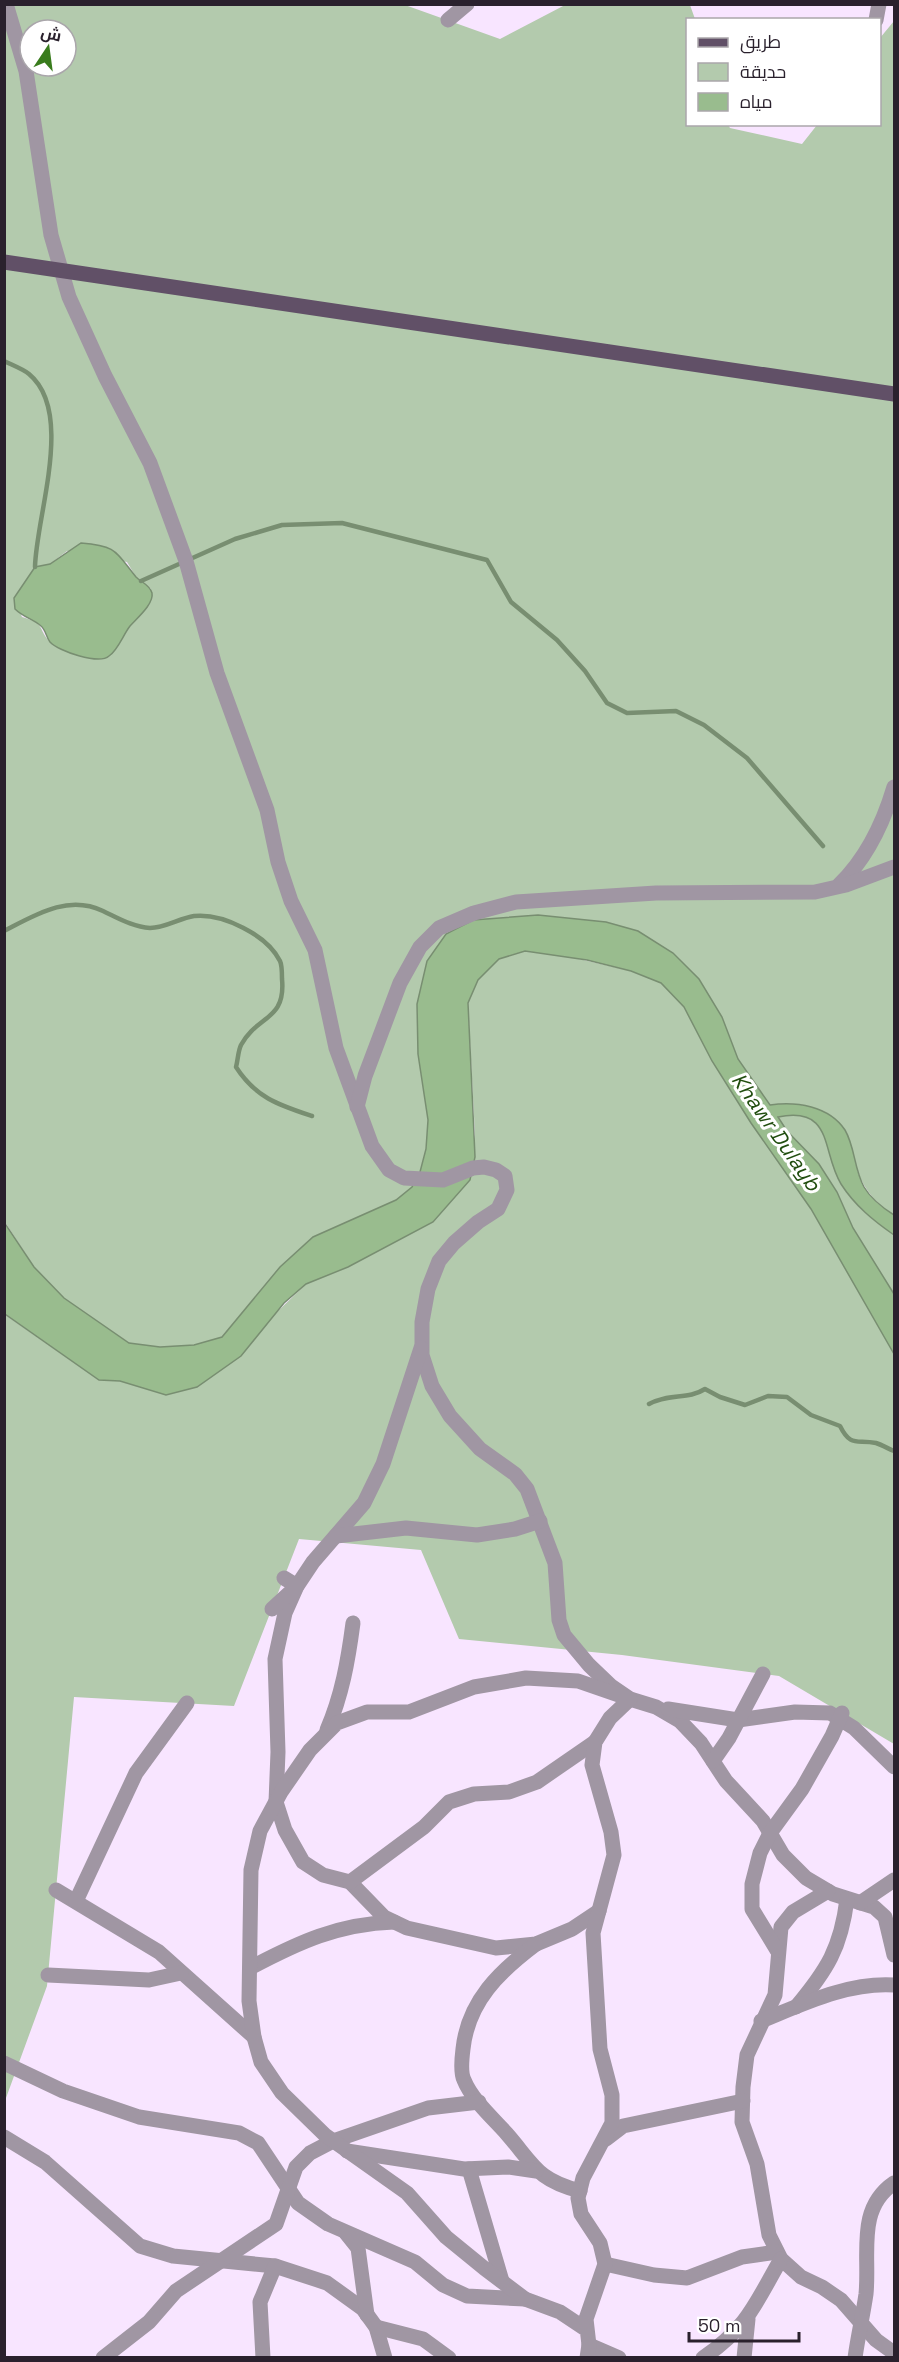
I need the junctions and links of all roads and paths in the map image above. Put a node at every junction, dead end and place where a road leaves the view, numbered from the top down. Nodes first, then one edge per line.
1 (6, 4) edge
2 (467, 4) edge
3 (448, 20) dead end
4 (4, 262) edge
5 (62, 270) junction
6 (894, 394) edge
7 (894, 787) edge
8 (894, 867) edge
9 (837, 887) junction
10 (357, 1107) junction
11 (422, 1345) junction
12 (540, 1521) junction
13 (336, 1536) junction
14 (291, 1582) junction
15 (272, 1609) dead end
16 (353, 1623) dead end
17 (763, 1674) dead end
18 (630, 1699) junction
19 (187, 1704) dead end
20 (656, 1707) junction
21 (841, 1716) junction
22 (738, 1720) junction
23 (324, 1736) junction
24 (595, 1742) junction
25 (713, 1761) junction
26 (894, 1767) edge
27 (276, 1802) junction
28 (770, 1833) junction
29 (894, 1880) edge
30 (350, 1882) junction
31 (56, 1890) dead end
32 (828, 1891) junction
33 (76, 1901) junction
34 (854, 1901) junction
35 (599, 1911) junction
36 (394, 1922) junction
37 (536, 1944) junction
38 (777, 1950) junction
39 (894, 1955) edge
40 (250, 1968) junction
41 (181, 1973) junction
42 (48, 1975) dead end
43 (894, 1985) edge
44 (796, 2007) junction
45 (761, 2021) junction
46 (254, 2037) junction
47 (4, 2062) edge
48 (743, 2101) junction
49 (479, 2102) junction
50 (4, 2137) edge
51 (333, 2141) junction
52 (603, 2141) junction
53 (347, 2151) junction
54 (469, 2169) junction
55 (536, 2171) junction
56 (894, 2183) edge
57 (288, 2191) junction
58 (580, 2191) junction
59 (345, 2231) junction
60 (779, 2255) junction
61 (221, 2261) junction
62 (605, 2264) junction
63 (275, 2266) junction
64 (502, 2281) junction
65 (525, 2299) junction
66 (748, 2319) junction
67 (371, 2321) junction
68 (860, 2324) junction
69 (588, 2344) edge
70 (893, 2356) edge
71 (385, 2357) edge
72 (103, 2358) edge
73 (263, 2358) edge
74 (448, 2358) edge
75 (619, 2358) edge
76 (703, 2358) edge
77 (744, 2358) edge
78 (855, 2358) edge

1 - 5 street
2 - 3 street
4 - 5 main road
5 - 6 main road
5 - 10 street
7 - 9 street
8 - 9 street
9 - 10 street
10 - 11 street
11 - 12 street
11 - 13 street
12 - 13 street
12 - 18 street
13 - 14 street
14 - 15 street
14 - 27 street
16 - 23 street
17 - 22 street
18 - 20 street
18 - 23 street
18 - 24 street
19 - 33 street
20 - 22 street
20 - 25 street
21 - 22 street
21 - 26 street
21 - 28 street
22 - 25 street
23 - 27 street
24 - 30 street
24 - 35 street
25 - 28 street
27 - 30 street
27 - 40 street
28 - 32 street
28 - 38 street
29 - 34 street
30 - 36 street
31 - 33 street
32 - 34 street
32 - 38 street
33 - 41 street
34 - 39 street
34 - 44 street
35 - 37 street
35 - 52 street
36 - 37 street
36 - 40 street
37 - 49 street
38 - 45 street
40 - 46 street
41 - 42 street
41 - 46 street
43 - 44 street
44 - 45 street
45 - 48 street
46 - 51 street
47 - 57 street
48 - 52 street
48 - 60 street
49 - 51 street
49 - 55 street
50 - 61 street
51 - 53 street
51 - 57 street
52 - 58 street
53 - 54 street
53 - 64 street
54 - 55 street
54 - 64 street
55 - 58 street
56 - 68 street
57 - 59 street
57 - 61 street
58 - 62 street
59 - 65 street
59 - 67 street
60 - 62 street
60 - 66 street
60 - 68 street
61 - 63 street
61 - 72 street
62 - 69 street
63 - 67 street
63 - 73 street
64 - 65 street
65 - 69 street
66 - 76 street
66 - 77 street
67 - 71 street
67 - 74 street
68 - 70 street
68 - 78 street
69 - 75 street

